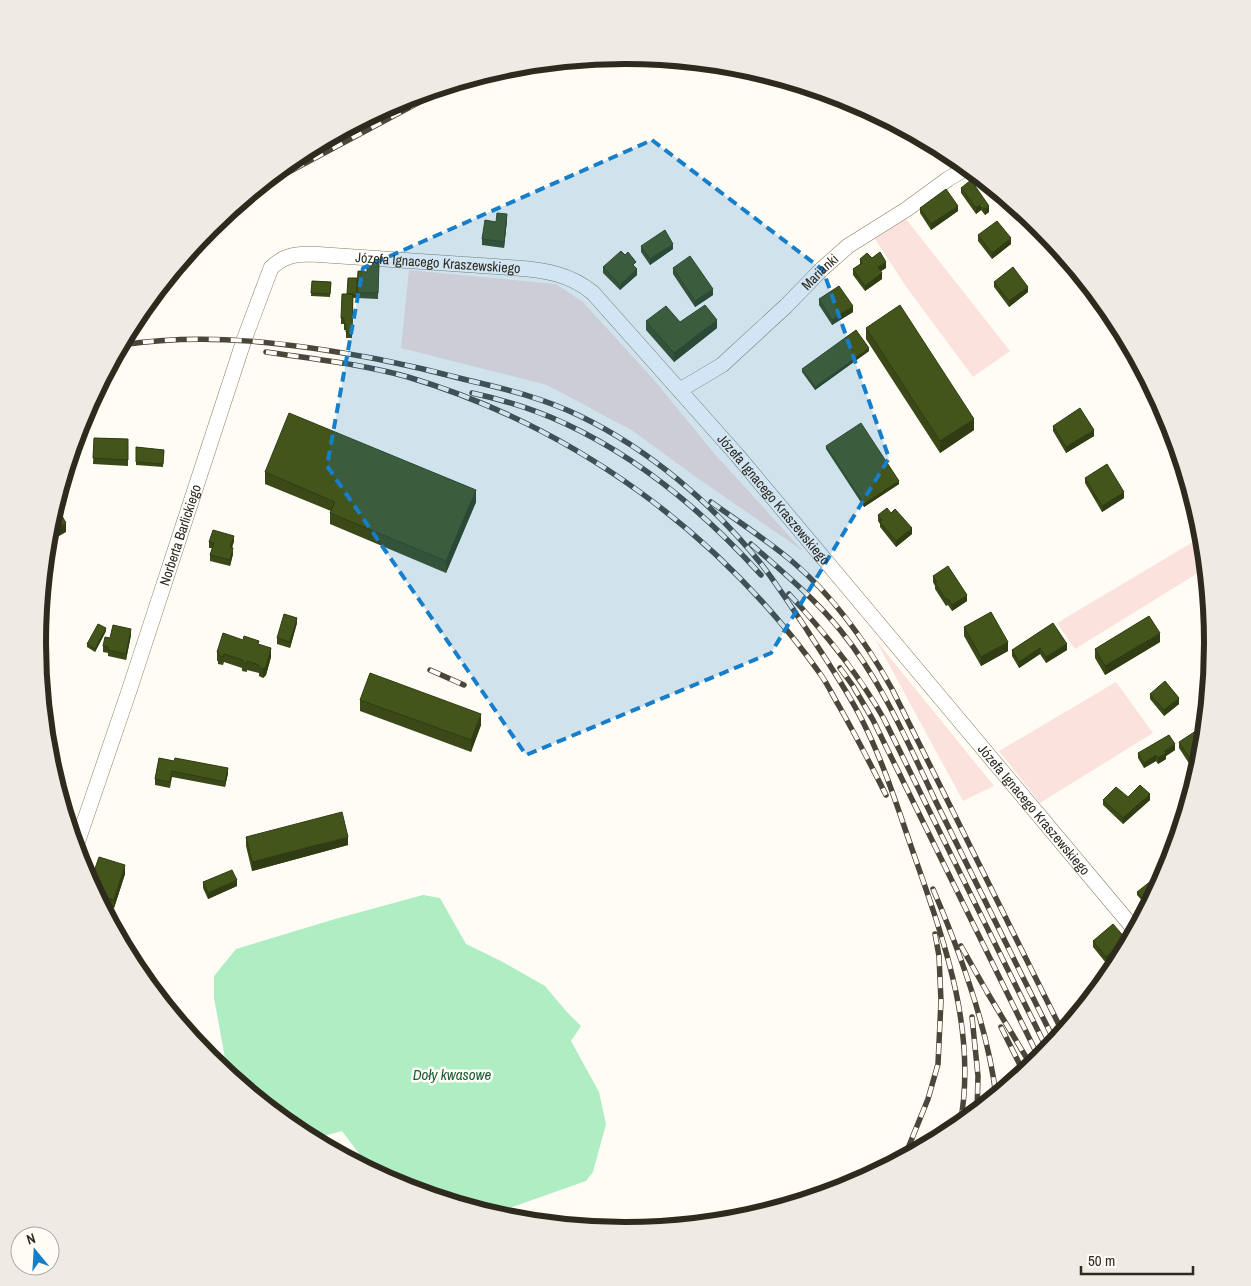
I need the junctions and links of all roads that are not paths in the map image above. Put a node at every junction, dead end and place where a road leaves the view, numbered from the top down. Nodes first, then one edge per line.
1 (961, 171) edge
2 (311, 254) joint
3 (680, 390) junction
4 (79, 836) edge
5 (1131, 925) edge

1 - 3 street, Marianki
2 - 3 street, Józefa Ignacego Kraszewskiego
2 - 4 street, Norberta Barlickiego
3 - 5 street, Józefa Ignacego Kraszewskiego

